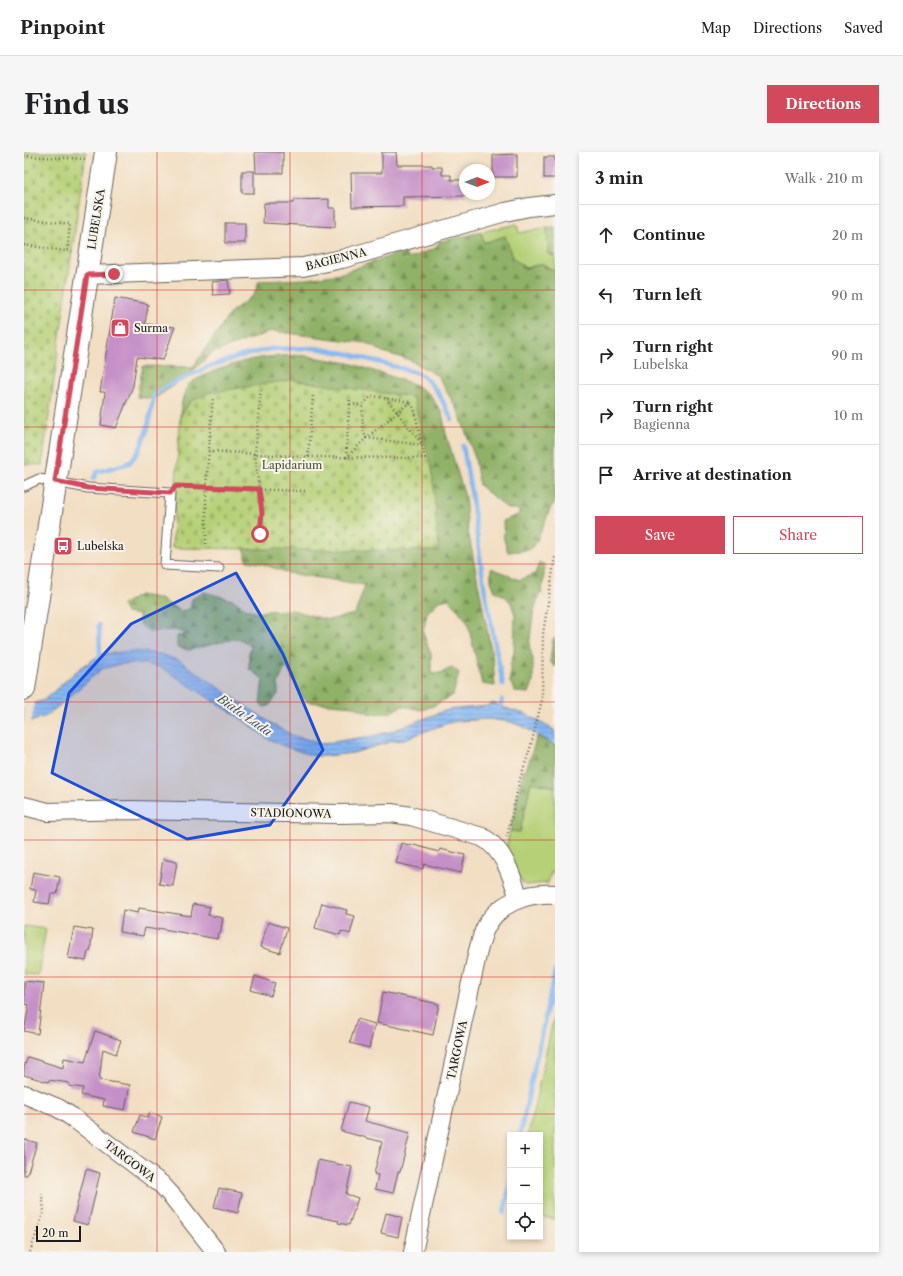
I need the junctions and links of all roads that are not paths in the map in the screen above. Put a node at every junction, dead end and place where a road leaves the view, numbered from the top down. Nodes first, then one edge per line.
1 (106, 152) edge
2 (555, 204) edge
3 (87, 275) junction
4 (55, 481) junction
5 (24, 486) edge
6 (219, 568) dead end
7 (24, 689) edge
8 (24, 806) edge
9 (555, 894) edge
10 (519, 899) junction
11 (24, 1094) edge
12 (216, 1252) edge
13 (413, 1252) edge

1 - 3 street, LUBELSKA
2 - 3 street, BAGIENNA
3 - 4 street, LUBELSKA
4 - 5 lane
4 - 6 lane
4 - 7 street, LUBELSKA
8 - 10 street, STADIONOWA
9 - 10 street, TARGOWA
10 - 13 street, TARGOWA
11 - 12 street, TARGOWA

